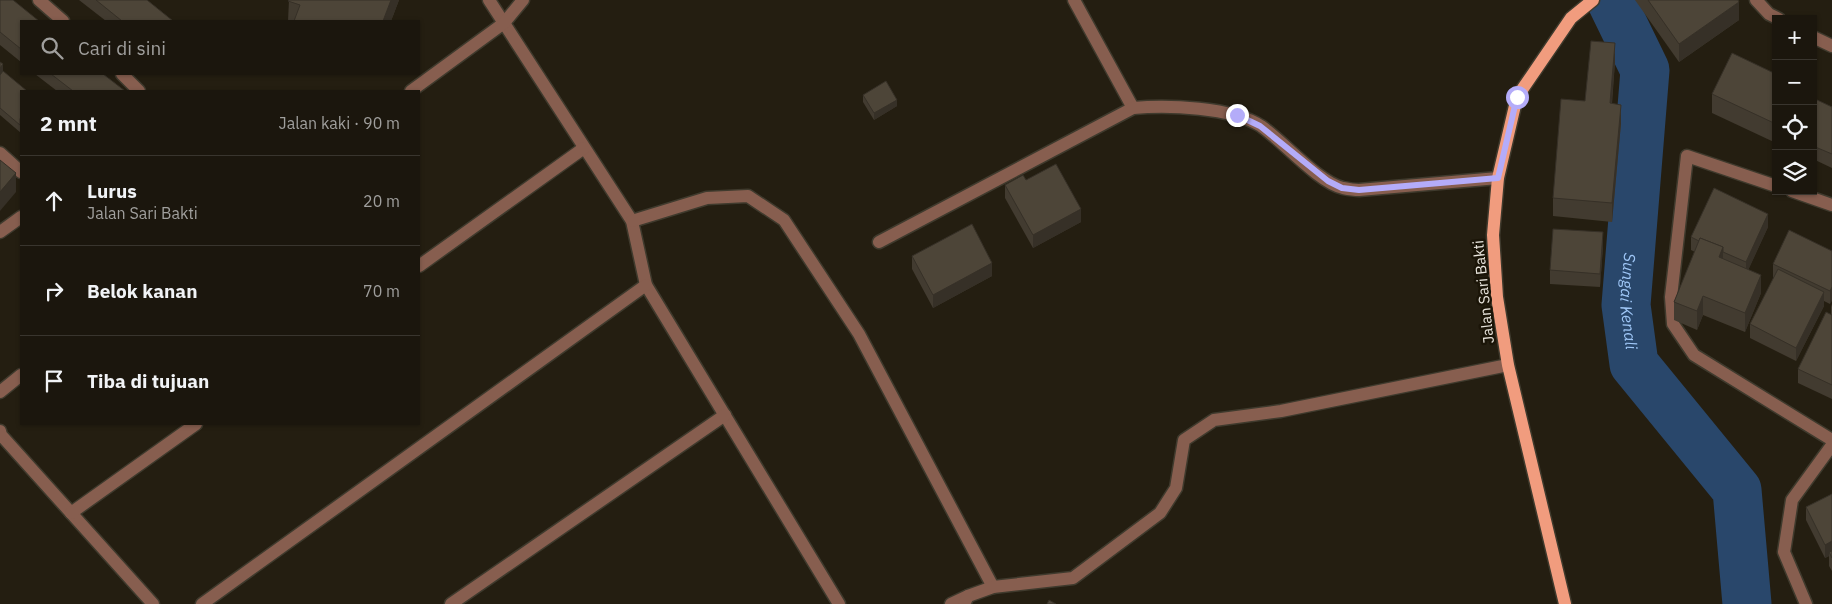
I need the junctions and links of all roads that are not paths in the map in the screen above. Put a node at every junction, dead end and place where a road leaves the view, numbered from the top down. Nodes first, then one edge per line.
1 (39, 0) edge
2 (489, 0) edge
3 (523, 0) edge
4 (1074, 0) edge
5 (1593, 0) edge
6 (1756, 0) edge
7 (1772, 16) edge
8 (62, 20) edge
9 (504, 23) junction
10 (1817, 39) edge
11 (1832, 46) edge
12 (123, 75) edge
13 (138, 90) edge
14 (412, 90) edge
15 (1133, 108) junction
16 (584, 148) junction
17 (0, 152) edge
18 (20, 171) edge
19 (1498, 178) junction
20 (1772, 185) edge
21 (1803, 195) edge
22 (1832, 205) edge
23 (20, 218) edge
24 (632, 221) junction
25 (0, 232) edge
26 (879, 242) dead end
27 (420, 265) edge
28 (646, 285) junction
29 (1508, 365) junction
30 (20, 376) edge
31 (0, 392) edge
32 (725, 415) junction
33 (195, 425) edge
34 (0, 431) edge
35 (1832, 440) edge
36 (1832, 444) edge
37 (71, 513) junction
38 (993, 587) junction
39 (966, 600) edge
40 (154, 604) edge
41 (202, 604) edge
42 (451, 604) edge
43 (838, 604) edge
44 (952, 604) edge
45 (1565, 604) edge
46 (1806, 604) edge

1 - 8 street
2 - 9 street
3 - 9 street
4 - 15 street
5 - 19 main road, Jalan Sari Bakti
6 - 7 street
9 - 14 street
9 - 16 street
10 - 11 street
12 - 13 street
15 - 19 street
15 - 26 street
16 - 24 street
16 - 27 street
17 - 18 street
19 - 29 main road, Jalan Sari Bakti
20 - 35 street
21 - 22 street
23 - 25 street
24 - 28 street
24 - 38 street
28 - 32 street
28 - 41 street
29 - 38 street
29 - 45 main road, Jalan Sari Bakti
30 - 31 street
32 - 42 street
32 - 43 street
33 - 37 street
34 - 37 street
36 - 46 street
37 - 40 street
38 - 39 street
39 - 44 street

